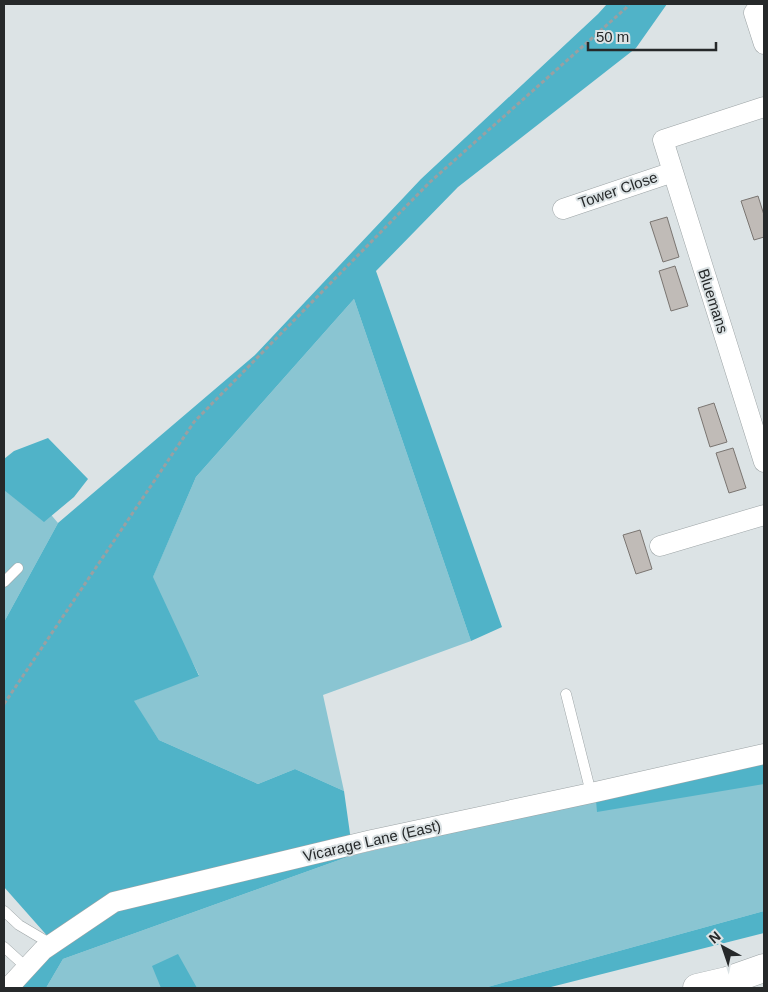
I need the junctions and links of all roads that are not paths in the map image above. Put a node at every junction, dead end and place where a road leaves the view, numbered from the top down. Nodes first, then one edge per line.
1 (761, 4) edge
2 (764, 44) edge
3 (764, 108) edge
4 (673, 172) junction
5 (563, 209) dead end
6 (764, 462) edge
7 (764, 515) edge
8 (660, 546) dead end
9 (18, 568) dead end
10 (4, 582) edge
11 (566, 694) dead end
12 (764, 754) edge
13 (591, 793) junction
14 (4, 911) edge
15 (51, 944) junction
16 (4, 947) edge
17 (26, 967) junction
18 (764, 968) edge
19 (8, 988) edge
20 (697, 988) edge

1 - 2 street
3 - 4 street, Bluemans
4 - 5 street, Tower Close
4 - 6 street, Bluemans
7 - 8 street
9 - 10 lane
11 - 13 lane
12 - 13 street, Vicarage Lane (East)
13 - 15 street, Vicarage Lane (East)
14 - 15 lane
15 - 17 street, Vicarage Lane (East)
16 - 17 lane
17 - 19 street, Vicarage Lane (East)
18 - 20 highway

